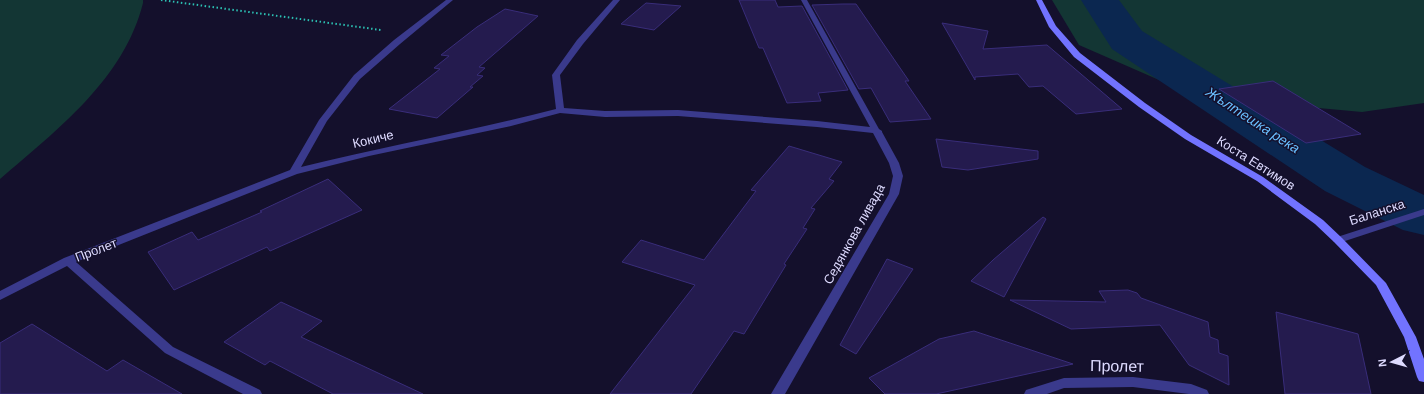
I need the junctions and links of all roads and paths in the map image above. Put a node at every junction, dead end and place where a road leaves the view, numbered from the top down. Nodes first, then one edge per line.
1 (161, 0) edge
2 (450, 0) edge
3 (617, 0) edge
4 (804, 0) edge
5 (1039, 0) edge
6 (407, 33) junction
7 (560, 110) junction
8 (878, 131) junction
9 (294, 172) junction
10 (1424, 212) edge
11 (1338, 240) junction
12 (68, 261) junction
13 (0, 296) edge
14 (1424, 377) edge
15 (255, 394) edge
16 (778, 394) edge
17 (1031, 394) edge
18 (1202, 394) edge

1 - 6 path
2 - 6 street
3 - 7 street
4 - 8 street, Седянкова ливада
5 - 11 main road, Коста Евтимов
6 - 9 street
7 - 8 street, Кокиче
7 - 9 street, Кокиче
8 - 16 street, Седянкова ливада
9 - 12 street, Пролет
10 - 11 street, Баланска
11 - 14 main road, Коста Евтимов
12 - 13 street
12 - 15 street, Пролет
17 - 18 street, Пролет

